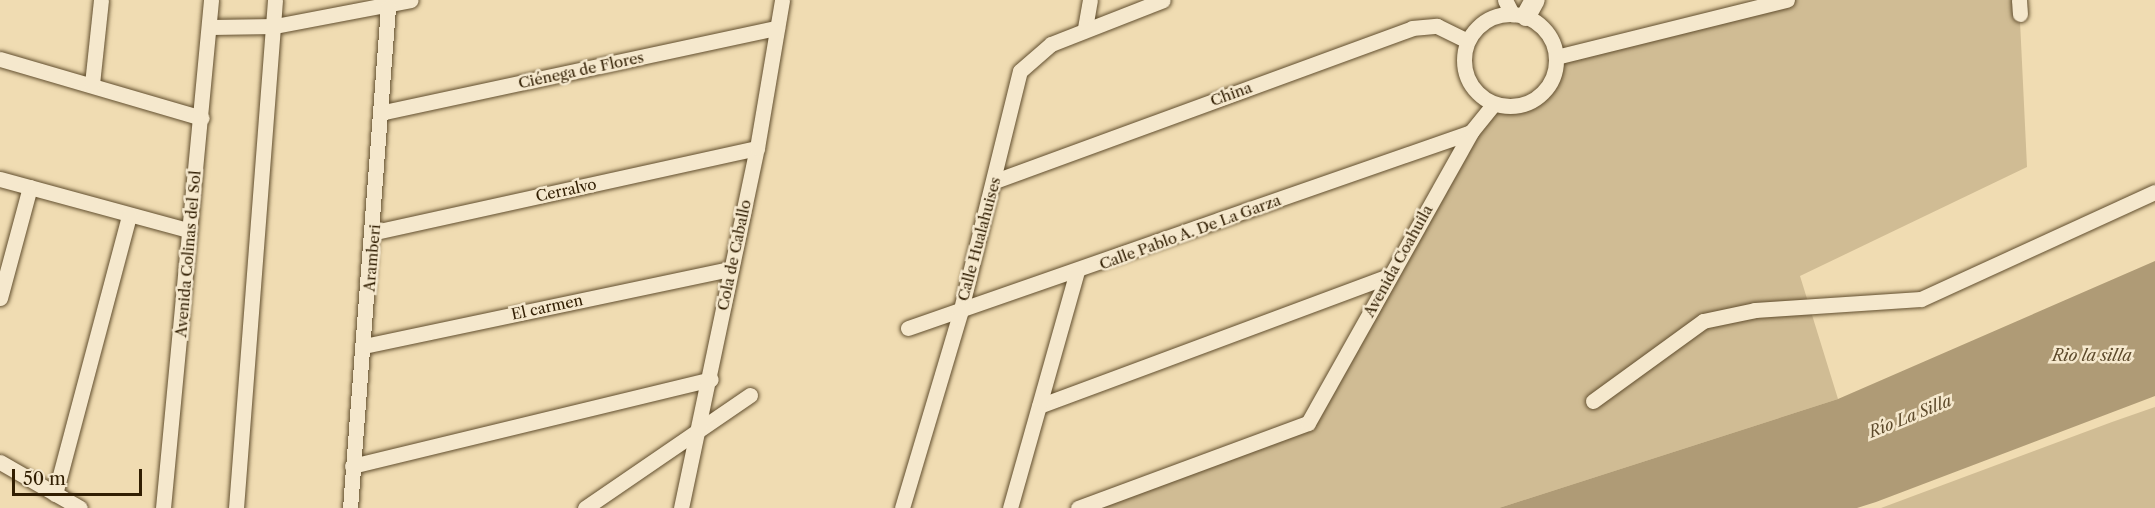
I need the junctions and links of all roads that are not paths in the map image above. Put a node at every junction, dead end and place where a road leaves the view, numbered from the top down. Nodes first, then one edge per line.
1 (100, 0) edge
2 (211, 0) edge
3 (275, 0) edge
4 (411, 0) edge
5 (782, 0) edge
6 (1090, 0) edge
7 (1163, 0) edge
8 (1787, 0) edge
9 (388, 7) junction
10 (1520, 8) edge
11 (275, 26) junction
12 (211, 27) junction
13 (777, 28) junction
14 (1084, 28) junction
15 (1468, 41) junction
16 (1556, 57) junction
17 (0, 58) edge
18 (92, 84) junction
19 (1494, 104) junction
20 (384, 112) junction
21 (202, 118) junction
22 (1472, 132) junction
23 (757, 148) junction
24 (0, 179) edge
25 (995, 181) junction
26 (30, 187) junction
27 (2155, 192) edge
28 (129, 216) junction
29 (188, 230) junction
30 (375, 232) junction
31 (729, 269) junction
32 (1077, 272) junction
33 (1388, 276) junction
34 (0, 298) edge
35 (960, 312) junction
36 (908, 328) dead end
37 (364, 346) junction
38 (711, 379) junction
39 (750, 395) dead end
40 (1593, 401) dead end
41 (1039, 406) junction
42 (701, 428) junction
43 (0, 462) edge
44 (352, 466) junction
45 (55, 494) junction
46 (80, 508) edge
47 (163, 508) edge
48 (237, 508) edge
49 (350, 508) edge
50 (585, 508) edge
51 (681, 508) edge
52 (902, 508) edge
53 (1010, 508) edge
54 (1078, 508) edge

1 - 18 street
2 - 12 street, Avenida Colinas del Sol
3 - 11 street
4 - 9 street
5 - 13 street, Cola de Caballo
6 - 14 street
7 - 14 street, Calle Hualahuises
8 - 16 street
9 - 11 street
9 - 20 street, Aramberi
10 - 15 street
10 - 16 street
11 - 12 street
11 - 48 street
12 - 21 street, Avenida Colinas del Sol
13 - 20 street, Ciénega de Flores
13 - 23 street, Cola de Caballo
14 - 25 street, Calle Hualahuises
15 - 19 street
15 - 25 street, China
16 - 19 street
17 - 18 street
18 - 21 street
19 - 22 street, Avenida Coahuila
20 - 30 street, Aramberi
21 - 29 street, Avenida Colinas del Sol
22 - 32 street, Calle Pablo A. De La Garza
22 - 33 street, Avenida Coahuila
23 - 30 street, Cerralvo
23 - 31 street, Cola de Caballo
24 - 26 street
25 - 35 street, Calle Hualahuises
26 - 28 street
26 - 34 street
27 - 40 street
28 - 29 street
28 - 45 street
29 - 47 street, Avenida Colinas del Sol
30 - 37 street, Aramberi
31 - 37 street, El carmen
31 - 38 street, Cola de Caballo
32 - 35 street, Calle Pablo A. De La Garza
32 - 41 street
33 - 41 street
33 - 54 street, Avenida Coahuila
35 - 36 street, Calle Pablo A. De La Garza
35 - 52 street, Calle Hualahuises
37 - 44 street, Aramberi
38 - 42 street, Cola de Caballo
38 - 44 street
39 - 42 street
41 - 53 street
42 - 50 street
42 - 51 street, Cola de Caballo
43 - 45 street
44 - 49 street, Aramberi
45 - 46 street

